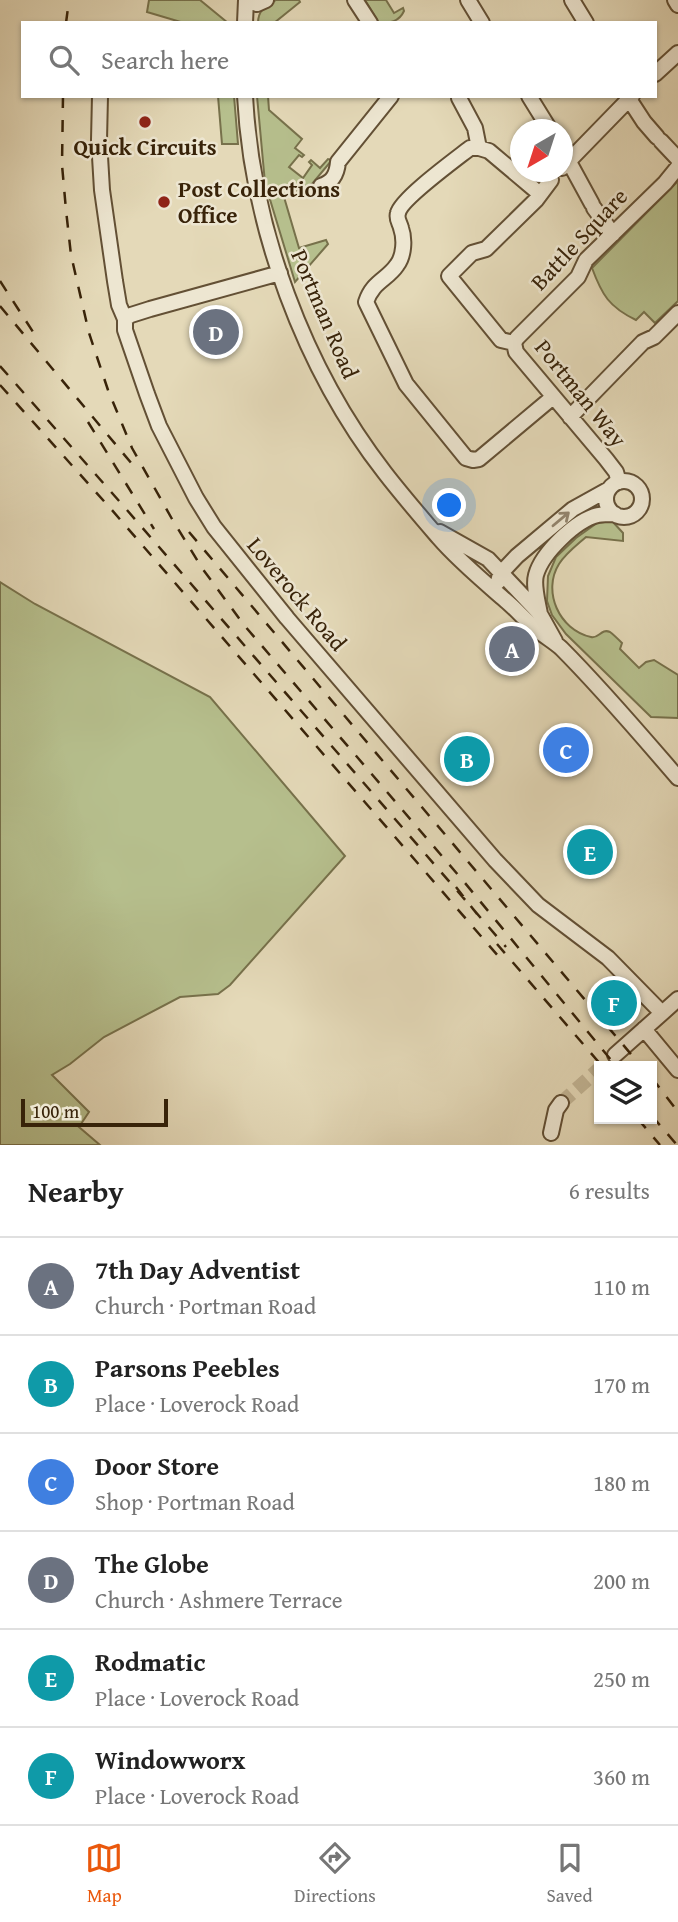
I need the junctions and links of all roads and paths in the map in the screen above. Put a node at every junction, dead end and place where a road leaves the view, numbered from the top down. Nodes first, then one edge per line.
1 (247, 0) edge
2 (265, 0) edge
3 (355, 0) edge
4 (468, 0) edge
5 (572, 0) edge
6 (675, 0) edge
7 (678, 5) edge
8 (245, 21) edge
9 (369, 21) edge
10 (481, 21) edge
11 (585, 21) edge
12 (678, 52) edge
13 (657, 72) edge
14 (100, 98) edge
15 (245, 98) edge
16 (389, 98) edge
17 (458, 98) dead end
18 (530, 98) edge
19 (631, 98) edge
20 (543, 119) edge
21 (479, 148) junction
22 (573, 155) edge
23 (678, 159) edge
24 (678, 167) edge
25 (549, 182) edge
26 (572, 182) edge
27 (321, 186) dead end
28 (540, 194) junction
29 (613, 234) junction
30 (280, 273) junction
31 (678, 313) edge
32 (125, 319) junction
33 (514, 343) junction
34 (553, 397) junction
35 (570, 417) junction
36 (614, 486) junction
37 (615, 514) junction
38 (428, 523) junction
39 (517, 556) junction
40 (488, 559) junction
41 (500, 573) junction
42 (535, 580) junction
43 (522, 594) junction
44 (502, 597) junction
45 (540, 614) junction
46 (559, 646) junction
47 (678, 778) edge
48 (678, 999) edge
49 (662, 1013) junction
50 (644, 1029) junction
51 (615, 1055) dead end
52 (678, 1070) edge
53 (561, 1102) tunnel mouth
54 (551, 1133) dead end

1 - 2 street
1 - 8 street
3 - 9 street
4 - 10 street
5 - 11 street
6 - 7 street
12 - 13 street
14 - 32 street, Loverock Road
15 - 30 street, Portman Road
16 - 27 street
17 - 21 street
18 - 20 street
19 - 22 street
19 - 23 street
21 - 28 street
21 - 34 street
24 - 29 street, Battle Square
25 - 28 street
26 - 29 street
28 - 33 street, Portman Way
29 - 33 street, Battle Square
30 - 32 street
30 - 38 street, Portman Road
31 - 35 street
32 - 49 street, Loverock Road
33 - 34 street, Portman Way
34 - 35 street, Portman Way
35 - 36 street, Portman Way
36 - 37 street
36 - 37 street
39 -> 36 street
37 - 42 street
38 - 40 street, Portman Road
38 - 44 street, Portman Road
39 - 40 street
39 - 41 street
40 - 41 street, Portman Road
41 - 43 street, Portman Road
41 - 44 street
42 - 43 street
42 - 45 street
43 - 44 street
43 - 45 street, Portman Road
44 - 46 street, Portman Road
45 - 46 street, Portman Road
46 - 47 street, Portman Road
48 - 49 street
49 - 50 street
50 - 51 street
50 - 52 street
53 - 54 street

